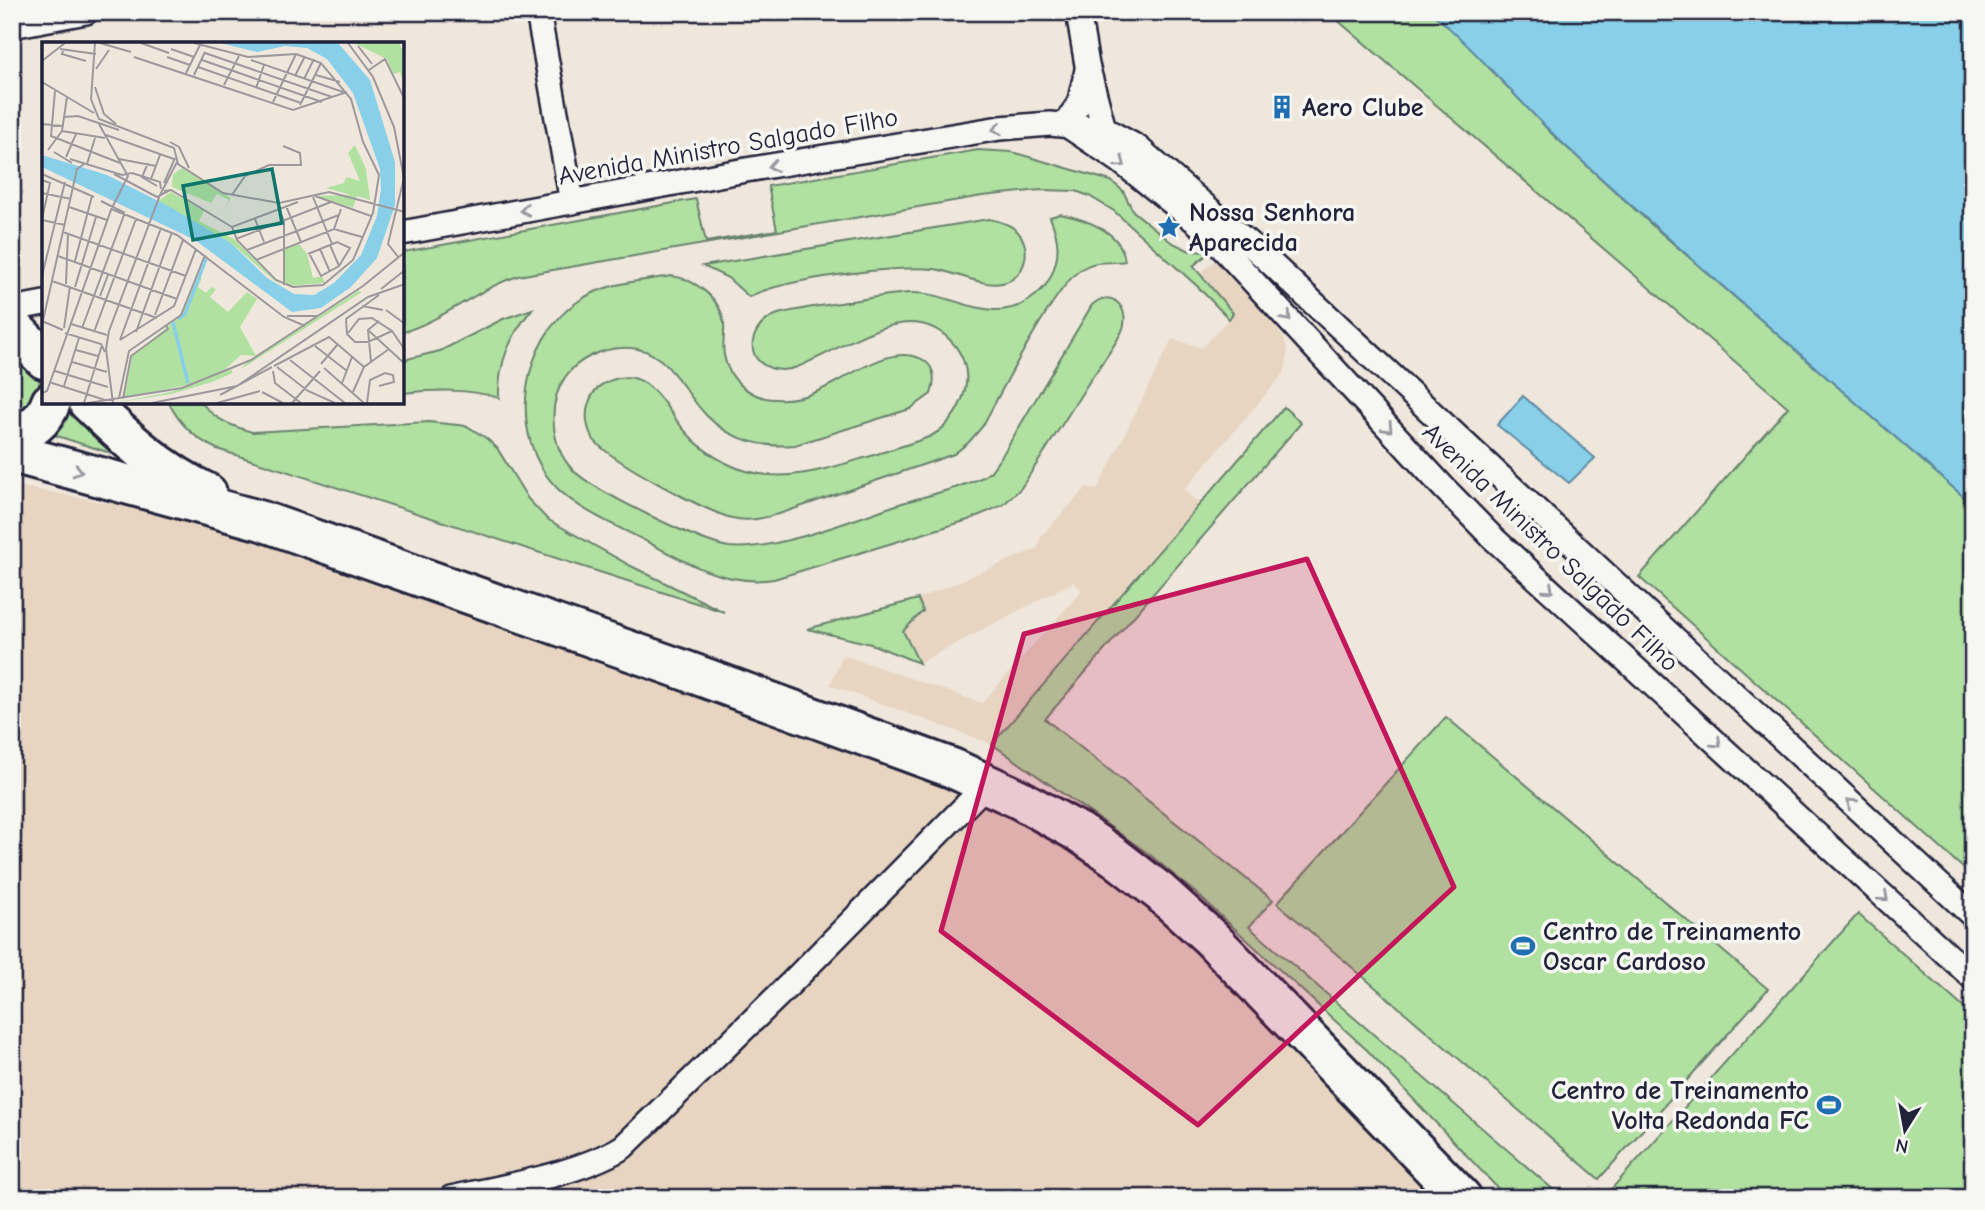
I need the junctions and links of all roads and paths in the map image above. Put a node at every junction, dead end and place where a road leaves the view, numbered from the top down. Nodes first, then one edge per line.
1 (86, 12) edge
2 (538, 12) edge
3 (1078, 12) edge
4 (12, 26) edge
5 (1087, 65) junction
6 (1065, 124) junction
7 (1104, 129) junction
8 (572, 202) junction
9 (404, 233) edge
10 (42, 303) edge
11 (12, 309) edge
12 (42, 313) edge
13 (12, 325) edge
14 (42, 357) edge
15 (50, 404) edge
16 (90, 404) edge
17 (12, 439) edge
18 (12, 453) edge
19 (262, 522) junction
20 (988, 783) junction
21 (1973, 916) edge
22 (1973, 978) edge
23 (452, 1198) edge
24 (1462, 1198) edge

1 - 4 street
2 - 8 street
3 - 5 street
5 - 6 street
5 - 7 street
6 - 7 street, Avenida Ministro Salgado Filho
6 -> 8 street, Avenida Ministro Salgado Filho
6 -> 22 street, Avenida Ministro Salgado Filho
21 -> 7 street, Avenida Ministro Salgado Filho
8 -> 9 street, Avenida Ministro Salgado Filho
10 - 11 street
12 - 13 highway
13 - 14 highway
15 - 17 highway
16 - 19 highway
18 -> 19 highway
19 - 20 highway
20 - 23 street
20 - 24 highway

